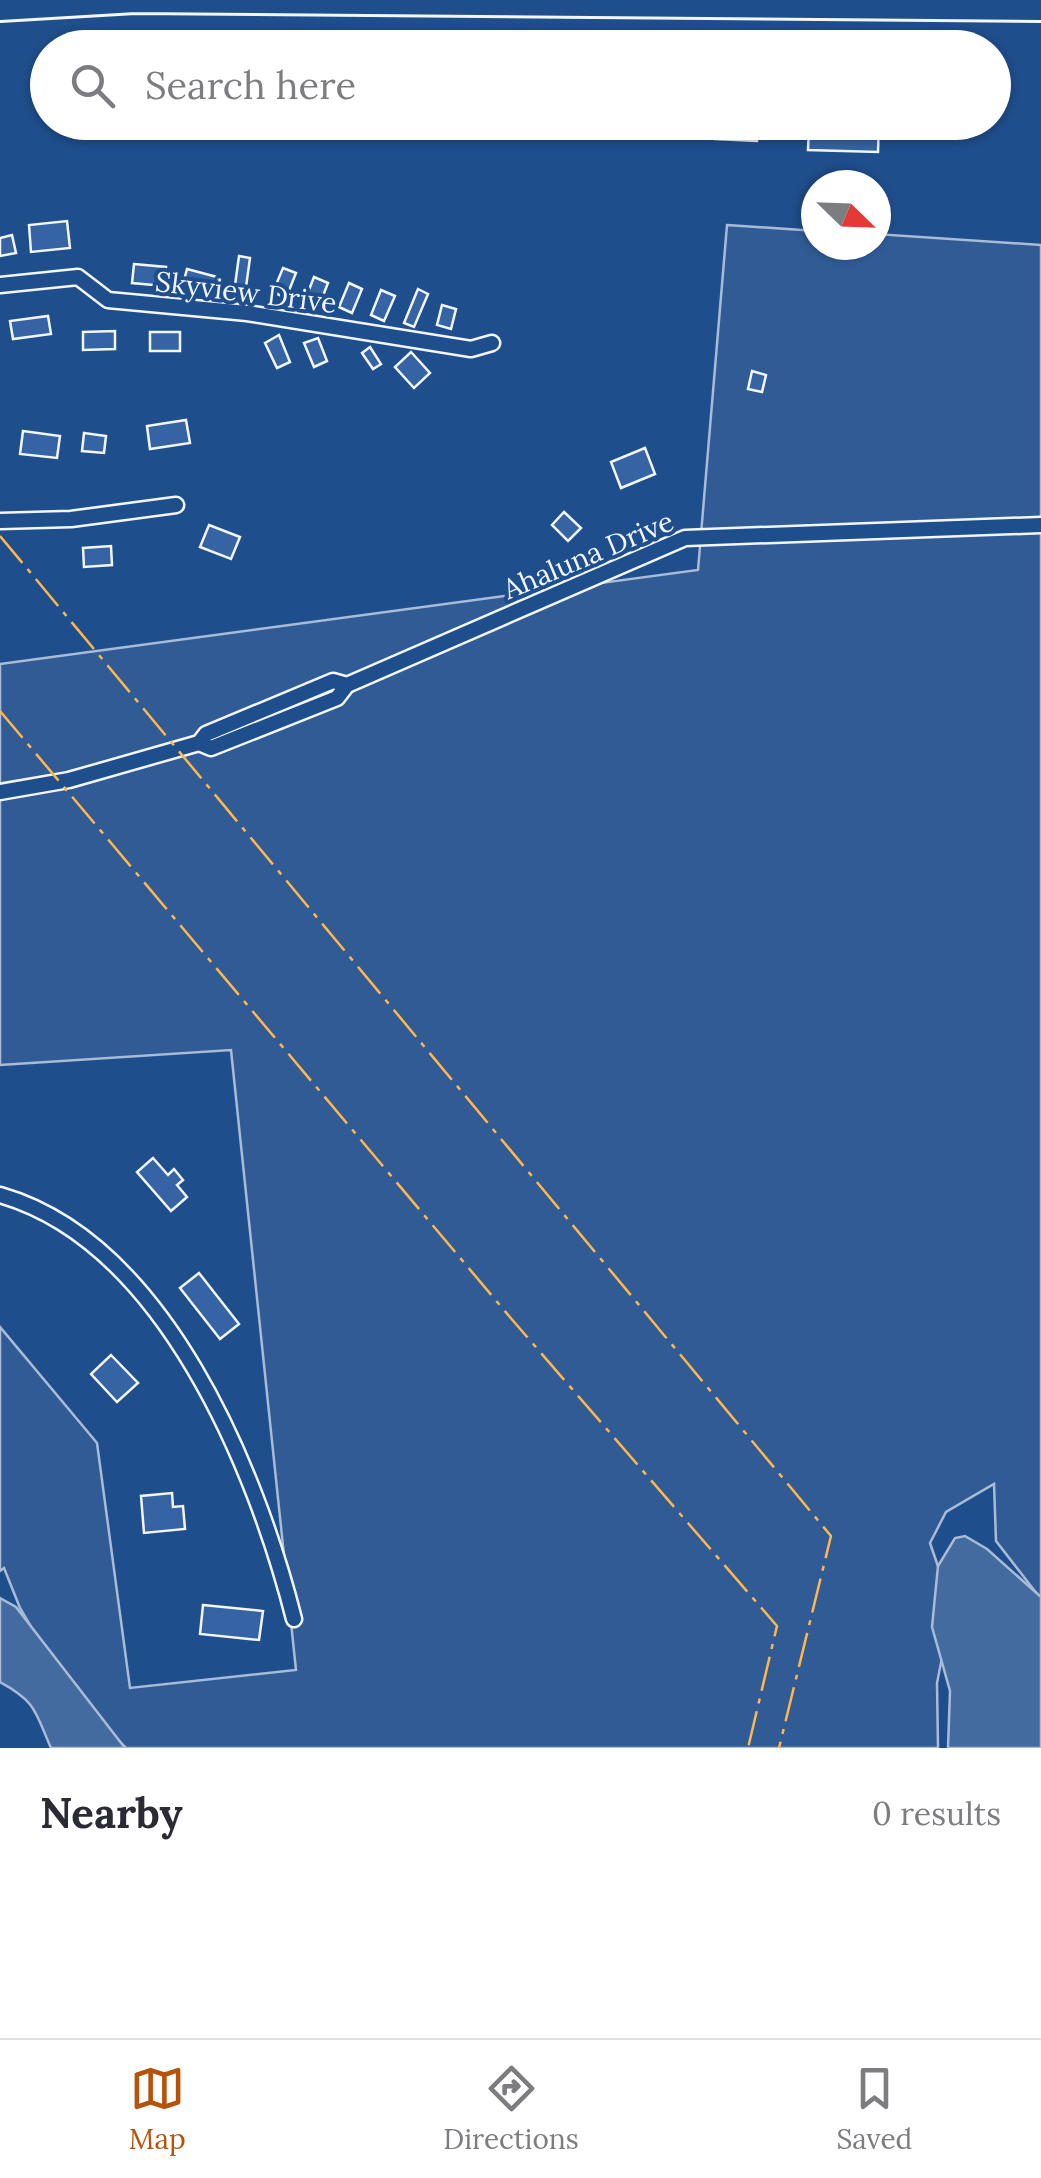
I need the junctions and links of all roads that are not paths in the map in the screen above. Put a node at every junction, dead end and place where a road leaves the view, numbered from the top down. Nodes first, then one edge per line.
1 (80, 1) edge
2 (0, 9) edge
3 (1041, 9) edge
4 (0, 285) edge
5 (492, 343) dead end
6 (176, 505) dead end
7 (0, 521) edge
8 (1041, 525) edge
9 (0, 792) edge
10 (0, 1195) edge
11 (294, 1619) dead end

1 - 2 main road
1 - 3 main road
4 - 5 street, Skyview Drive
6 - 7 street
8 - 9 street, Ahaluna Drive
10 - 11 street

